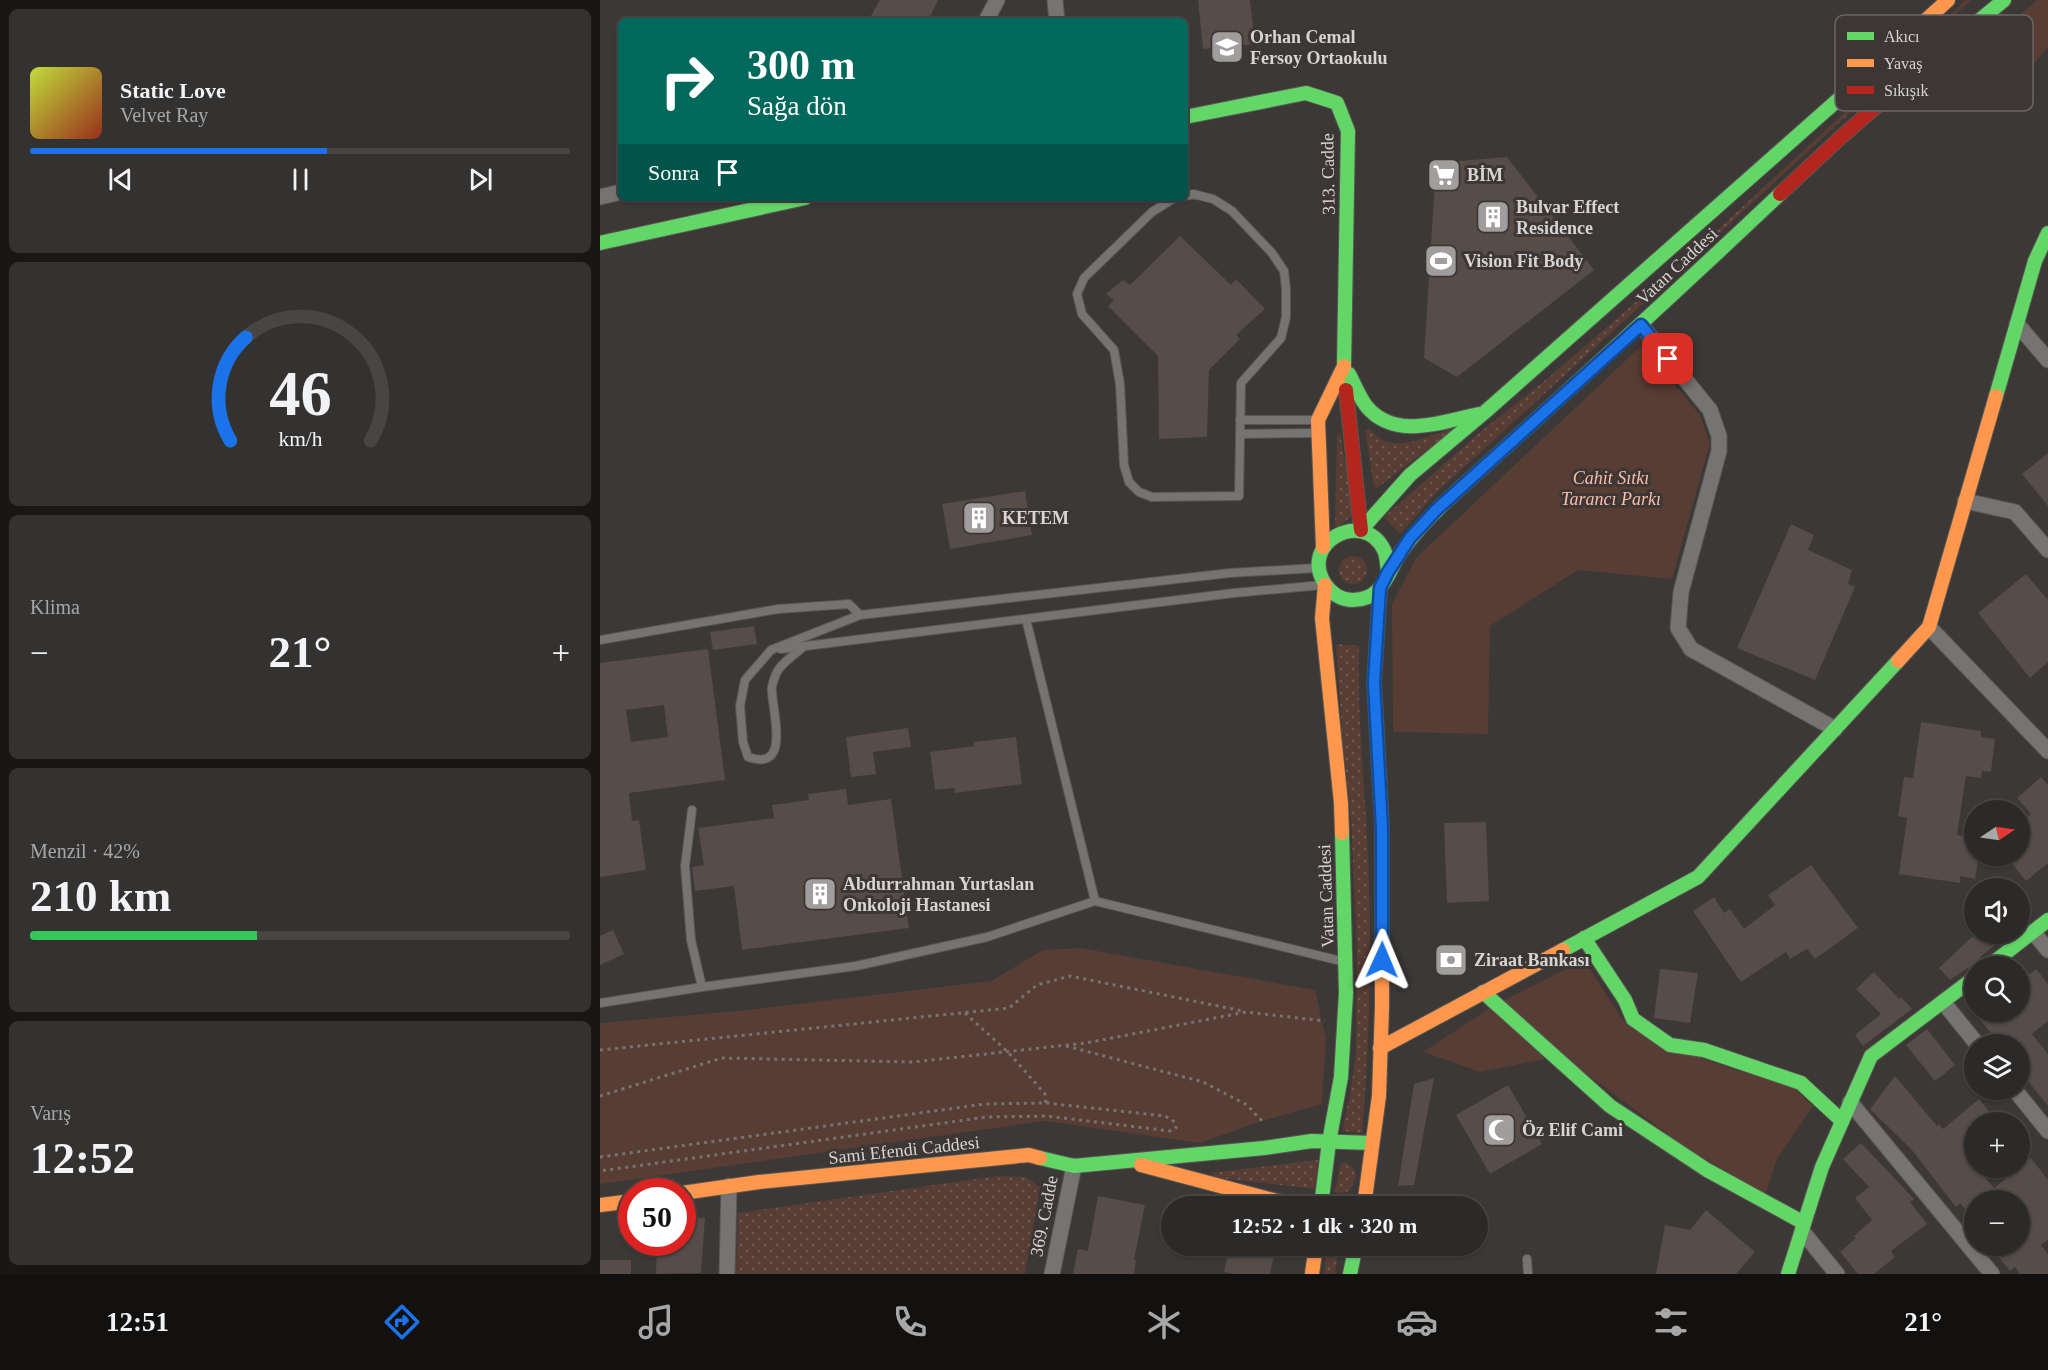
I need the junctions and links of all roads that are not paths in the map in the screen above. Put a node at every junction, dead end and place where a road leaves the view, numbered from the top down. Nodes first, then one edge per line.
1 (997, 0) edge
2 (1055, 0) edge
3 (1948, 0) edge
4 (2004, 0) edge
5 (1931, 15) edge
6 (1986, 15) edge
7 (988, 18) edge
8 (1057, 18) edge
9 (1835, 102) edge
10 (1871, 111) edge
11 (1188, 116) edge
12 (618, 193) edge
13 (1188, 195) edge
14 (600, 197) edge
15 (791, 201) edge
16 (1169, 201) edge
17 (2048, 233) edge
18 (600, 243) edge
19 (2017, 324) junction
20 (1641, 325) junction
21 (2048, 360) edge
22 (1344, 366) junction
23 (1485, 412) junction
24 (1240, 420) junction
25 (1318, 426) junction
26 (1240, 434) junction
27 (1965, 501) junction
28 (1361, 530) junction
29 (1323, 547) junction
30 (2048, 550) edge
31 (1319, 567) junction
32 (1388, 572) junction
33 (1325, 585) junction
34 (1380, 588) junction
35 (860, 615) junction
36 (1026, 619) junction
37 (1929, 627) junction
38 (600, 640) edge
39 (802, 648) junction
40 (771, 650) junction
41 (1835, 729) junction
42 (2048, 752) edge
43 (692, 810) dead end
44 (1095, 901) junction
45 (2048, 920) edge
46 (2033, 932) junction
47 (1584, 938) junction
48 (2048, 950) edge
49 (2002, 956) edge
50 (1346, 962) junction
51 (1964, 986) edge
52 (702, 987) junction
53 (1483, 992) junction
54 (1943, 1002) junction
55 (600, 1004) edge
56 (1969, 1034) edge
57 (1380, 1048) junction
58 (2023, 1100) edge
59 (1851, 1102) junction
60 (1842, 1121) junction
61 (2048, 1131) edge
62 (1329, 1142) junction
63 (1372, 1143) junction
64 (1129, 1162) junction
65 (1074, 1166) junction
66 (729, 1186) junction
67 (696, 1191) edge
68 (1258, 1196) edge
69 (1322, 1196) edge
70 (1365, 1196) edge
71 (618, 1203) edge
72 (600, 1205) edge
73 (1803, 1227) junction
74 (1314, 1256) edge
75 (1354, 1256) edge
76 (1527, 1259) dead end
77 (727, 1274) edge
78 (1052, 1274) edge
79 (1312, 1274) edge
80 (1350, 1274) edge
81 (1528, 1274) edge
82 (1788, 1274) edge
83 (1837, 1274) edge
84 (1992, 1274) edge

1 - 7 street
2 - 8 street
3 - 5 main road, Vatan Caddesi
4 - 6 main road, Vatan Caddesi
9 - 23 main road, Vatan Caddesi
10 - 20 main road, Vatan Caddesi
11 - 22 main road, 313. Cadde
12 - 14 street
13 - 24 lane
15 - 18 main road
16 - 26 lane
17 - 19 main road
19 - 21 street
19 - 27 main road
20 - 32 main road, Vatan Caddesi
20 - 41 street
22 - 23 main road
22 - 25 main road, 313. Cadde
22 - 28 main road, 313. Cadde
23 - 28 main road, Vatan Caddesi
24 - 25 lane
24 - 26 lane
25 - 26 lane
25 - 29 main road, 313. Cadde
27 - 30 street
27 - 37 main road
28 - 29 main road
28 - 32 main road
29 - 31 main road, Vatan Caddesi
31 - 33 main road, Vatan Caddesi
31 - 35 lane
32 - 34 main road, Vatan Caddesi
33 - 34 main road
33 - 36 lane
33 - 50 main road, Vatan Caddesi
34 - 57 main road, Vatan Caddesi
35 - 38 lane
35 - 40 lane
36 - 39 lane
36 - 44 lane
37 - 41 main road
37 - 42 street
39 - 40 lane
39 - 40 lane
41 - 47 main road
43 - 52 lane
44 - 50 lane
44 - 52 lane
45 - 46 main road
46 - 48 street
46 - 49 main road
47 - 53 main road
47 - 60 main road
50 - 62 main road, Vatan Caddesi
51 - 54 main road
52 - 55 lane
53 - 57 main road
53 - 73 main road
54 - 56 street
54 - 59 main road
57 - 63 main road, Vatan Caddesi
58 - 61 street
59 - 60 main road
59 - 84 street
60 - 73 main road
62 - 63 main road, Sami Efendi Caddesi
62 - 64 main road, Sami Efendi Caddesi
62 - 69 main road, Vatan Caddesi
63 - 70 main road, Vatan Caddesi
64 - 65 main road, Sami Efendi Caddesi
64 - 68 main road, Sami Efendi Caddesi
65 - 66 main road, Sami Efendi Caddesi
65 - 78 street, 369. Cadde
66 - 67 main road, Sami Efendi Caddesi
66 - 77 street
71 - 72 main road
73 - 82 main road
73 - 83 street
74 - 79 main road
75 - 80 main road
76 - 81 lane

